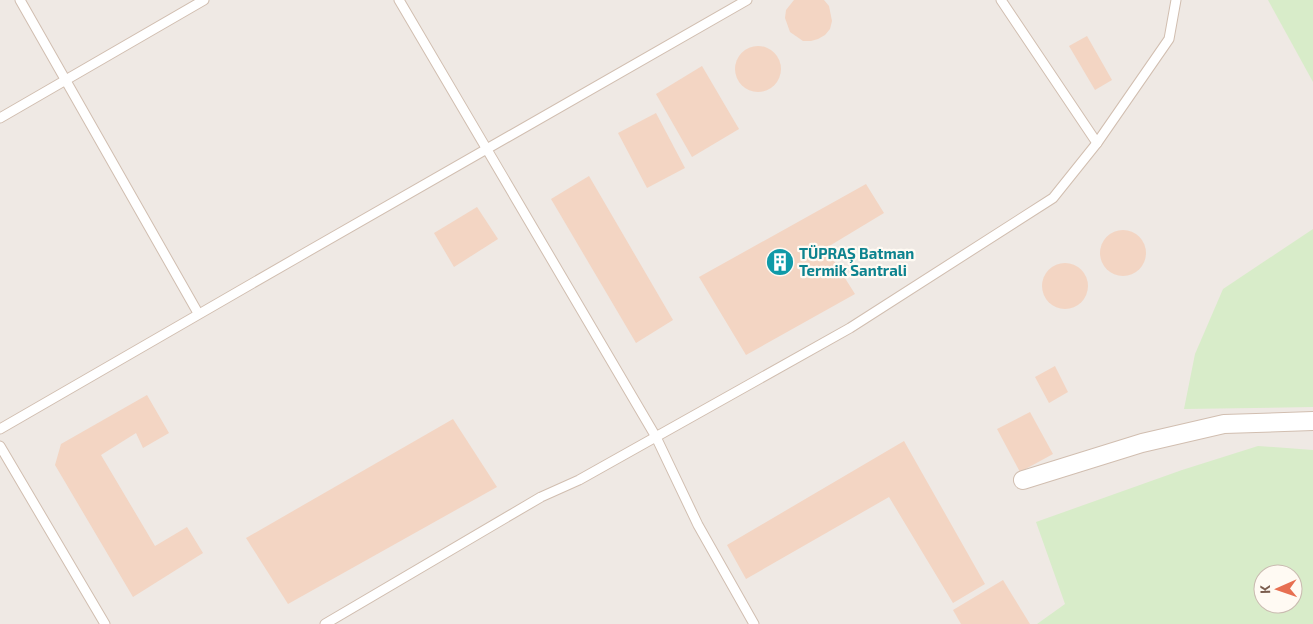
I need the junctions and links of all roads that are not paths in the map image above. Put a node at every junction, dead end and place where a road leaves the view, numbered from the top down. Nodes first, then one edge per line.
1 (20, 0) edge
2 (204, 0) edge
3 (399, 0) edge
4 (747, 0) edge
5 (1001, 0) edge
6 (1176, 0) edge
7 (67, 80) junction
8 (0, 118) edge
9 (1097, 143) junction
10 (487, 150) junction
11 (198, 313) junction
12 (1313, 421) edge
13 (0, 430) edge
14 (656, 437) junction
15 (0, 446) edge
16 (1023, 480) dead end
17 (105, 624) edge
18 (325, 624) edge
19 (754, 624) edge

1 - 7 lane
2 - 7 lane
3 - 10 lane
4 - 10 lane
5 - 9 lane
6 - 9 lane
7 - 8 lane
7 - 11 lane
9 - 14 lane
10 - 11 lane
10 - 14 lane
11 - 13 lane
12 - 16 street
14 - 18 lane
14 - 19 lane
15 - 17 lane

